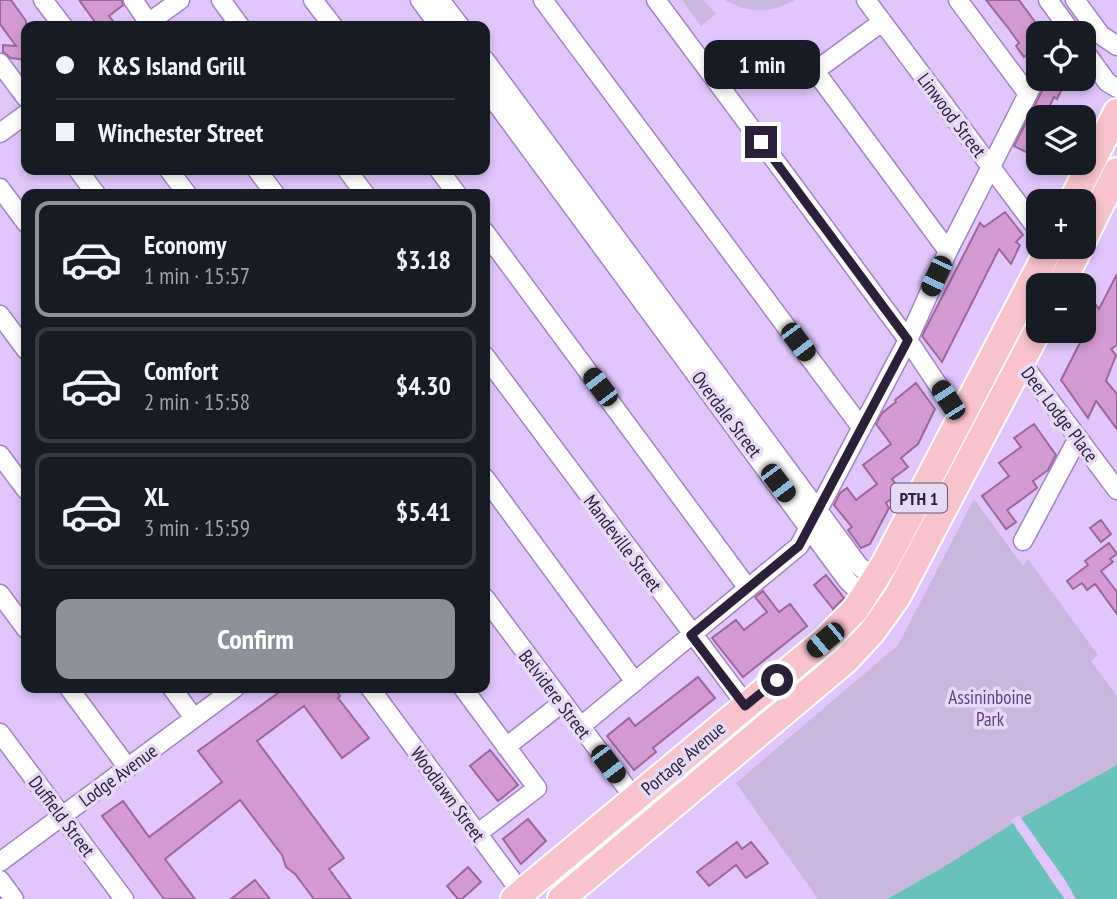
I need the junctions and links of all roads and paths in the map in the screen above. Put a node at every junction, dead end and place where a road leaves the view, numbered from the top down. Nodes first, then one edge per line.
1 (43, 0) edge
2 (133, 0) edge
3 (180, 0) edge
4 (221, 0) edge
5 (313, 0) edge
6 (420, 0) edge
7 (440, 0) edge
8 (543, 0) edge
9 (656, 0) edge
10 (866, 0) edge
11 (958, 0) edge
12 (1048, 0) edge
13 (1075, 0) edge
14 (59, 21) edge
15 (146, 21) edge
16 (153, 21) edge
17 (236, 21) edge
18 (329, 21) edge
19 (435, 21) edge
20 (456, 21) edge
21 (1060, 21) edge
22 (882, 22) junction
23 (1114, 45) edge
24 (0, 63) edge
25 (490, 67) edge
26 (1096, 67) edge
27 (1117, 88) edge
28 (21, 91) edge
29 (1030, 91) edge
30 (490, 94) edge
31 (1028, 94) junction
32 (1117, 113) edge
33 (21, 118) edge
34 (0, 133) edge
35 (1108, 154) edge
36 (990, 167) junction
37 (1117, 171) edge
38 (350, 175) edge
39 (0, 188) edge
40 (361, 189) edge
41 (1081, 189) edge
42 (580, 202) junction
43 (1096, 208) edge
44 (1026, 214) edge
45 (21, 216) edge
46 (490, 239) edge
47 (948, 251) junction
48 (1043, 259) edge
49 (0, 315) edge
50 (1003, 338) junction
51 (908, 340) junction
52 (21, 343) edge
53 (1031, 343) edge
54 (1021, 362) junction
55 (490, 363) edge
56 (963, 414) junction
57 (861, 427) junction
58 (981, 438) junction
59 (1078, 438) junction
60 (0, 455) edge
61 (21, 483) edge
62 (490, 485) edge
63 (1117, 490) edge
64 (817, 509) junction
65 (809, 525) junction
66 (1023, 541) dead end
67 (747, 587) junction
68 (869, 589) junction
69 (0, 594) edge
70 (490, 605) edge
71 (892, 606) junction
72 (21, 622) edge
73 (691, 635) junction
74 (635, 682) junction
75 (73, 693) edge
76 (176, 693) edge
77 (228, 693) edge
78 (374, 693) edge
79 (467, 693) edge
80 (562, 703) junction
81 (745, 706) junction
82 (194, 718) junction
83 (580, 727) junction
84 (764, 729) junction
85 (0, 733) edge
86 (506, 747) junction
87 (128, 768) junction
88 (634, 799) junction
89 (62, 816) junction
90 (652, 822) junction
91 (477, 834) junction
92 (0, 862) edge
93 (0, 880) edge
94 (520, 897) edge
95 (14, 899) edge
96 (124, 899) edge
97 (561, 899) edge

1 - 14 street
2 - 15 street
3 - 16 street
4 - 17 street
5 - 18 street
6 - 19 street
7 - 20 street
8 - 57 street
9 - 51 street
10 - 22 street, Linwood Street
11 - 31 street
12 - 21 street
13 - 23 street
22 - 36 street, Linwood Street
22 - 47 street
24 - 28 street
25 - 42 street, Overdale Street
26 - 27 street
29 - 31 street
30 - 42 street, Overdale Street
31 - 36 street
32 - 35 highway
33 - 34 street
35 - 41 highway
36 - 44 street, Linwood Street
36 - 47 street
37 - 43 highway
38 - 40 street
39 - 45 street
42 - 64 street, Overdale Street
42 - 65 street, Overdale Street
46 - 67 street
47 - 51 street
48 - 50 highway, Portage Avenue / PTH 1
49 - 52 street
50 - 54 street, Deer Lodge Place
50 - 56 highway, Portage Avenue / PTH 1
51 - 56 street
51 - 57 street
53 - 54 highway, Portage Avenue / PTH 1
54 - 58 highway, Portage Avenue / PTH 1
54 - 59 street, Deer Lodge Place
55 - 73 street, Mandeville Street
56 - 58 street
56 - 68 highway, Portage Avenue / PTH 1
57 - 64 street
58 - 71 highway, Portage Avenue / PTH 1
59 - 63 street, Deer Lodge Place
59 - 66 street
60 - 61 street
62 - 74 street
64 - 65 street
64 - 68 street, Overdale Street
65 - 67 street
65 - 68 street, Overdale Street
67 - 73 street
68 - 71 street, Overdale Street
68 - 81 highway, Portage Avenue / PTH 1
69 - 72 street
70 - 80 street, Belvidere Street
71 - 84 highway, Portage Avenue / PTH 1
73 - 74 street
73 - 81 street, Mandeville Street
74 - 83 street
75 - 87 street
76 - 82 street
77 - 82 street, Lodge Avenue
78 - 91 street, Woodlawn Street
79 - 86 street
80 - 83 street, Belvidere Street
80 - 86 street
81 - 84 street, Mandeville Street
81 - 88 highway, Portage Avenue / PTH 1
82 - 87 street, Lodge Avenue
83 - 88 street, Belvidere Street
84 - 90 highway, Portage Avenue / PTH 1
85 - 89 street, Duffield Street
86 - 91 street
87 - 89 street, Lodge Avenue
88 - 90 street, Belvidere Street
88 - 94 highway, Portage Avenue / PTH 1
89 - 92 street, Lodge Avenue
89 - 96 street, Duffield Street
90 - 97 highway, Portage Avenue / PTH 1
91 - 94 street, Woodlawn Street
93 - 95 street

